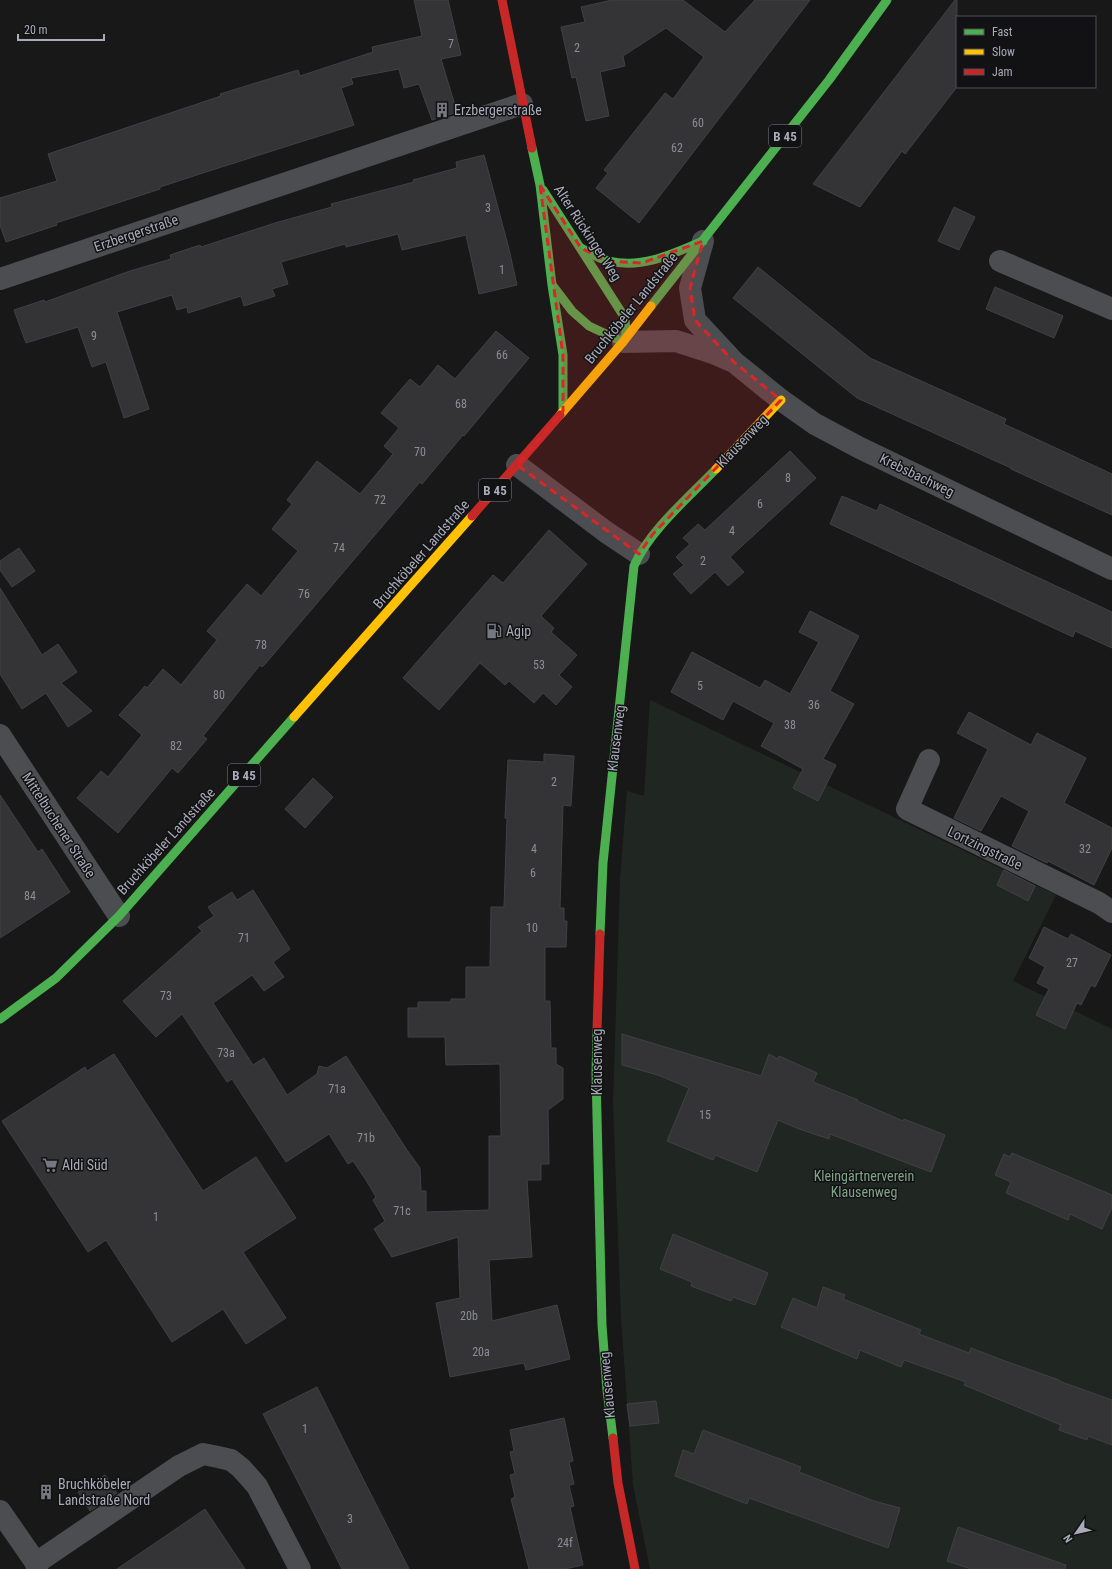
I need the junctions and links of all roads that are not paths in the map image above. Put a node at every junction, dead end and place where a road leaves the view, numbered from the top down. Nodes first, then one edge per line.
1 (502, 0) edge
2 (887, 0) edge
3 (522, 104) junction
4 (540, 185) junction
5 (703, 241) junction
6 (581, 248) junction
7 (1000, 261) dead end
8 (0, 279) edge
9 (552, 285) junction
10 (1112, 309) edge
11 (623, 342) junction
12 (734, 362) junction
13 (781, 400) junction
14 (563, 411) junction
15 (517, 465) junction
16 (639, 554) junction
17 (1112, 569) edge
18 (0, 735) edge
19 (929, 760) dead end
20 (1112, 912) edge
21 (119, 916) junction
22 (0, 1019) edge
23 (0, 1511) edge
24 (36, 1566) edge
25 (300, 1569) edge
26 (635, 1569) edge

1 - 3 street, Alter Rückinger Weg
2 - 5 street, Bruchköbeler Landstraße / B 45
3 - 4 street, Alter Rückinger Weg
3 - 8 street, Erzbergerstraße
4 - 6 street, Alter Rückinger Weg
4 - 9 street, Alter Rückinger Weg
5 - 6 street
5 - 11 street, Bruchköbeler Landstraße / B 45
5 - 12 street, Krebsbachweg
6 - 11 street, Alter Rückinger Weg
7 - 10 street
9 - 11 street
9 - 14 street, Alter Rückinger Weg
11 - 12 street, Krebsbachweg
11 - 14 street, Bruchköbeler Landstraße / B 45
12 - 13 street, Krebsbachweg
13 - 16 street, Klausenweg
13 - 17 street, Krebsbachweg
14 - 15 street, Bruchköbeler Landstraße / B 45
15 - 16 street
15 - 21 street, Bruchköbeler Landstraße / B 45
16 - 26 street, Klausenweg
18 - 21 street, Mittelbuchener Straße
19 - 20 street, Lortzingstraße
21 - 22 street, Bruchköbeler Landstraße / B 45
23 - 24 street
24 - 25 street

